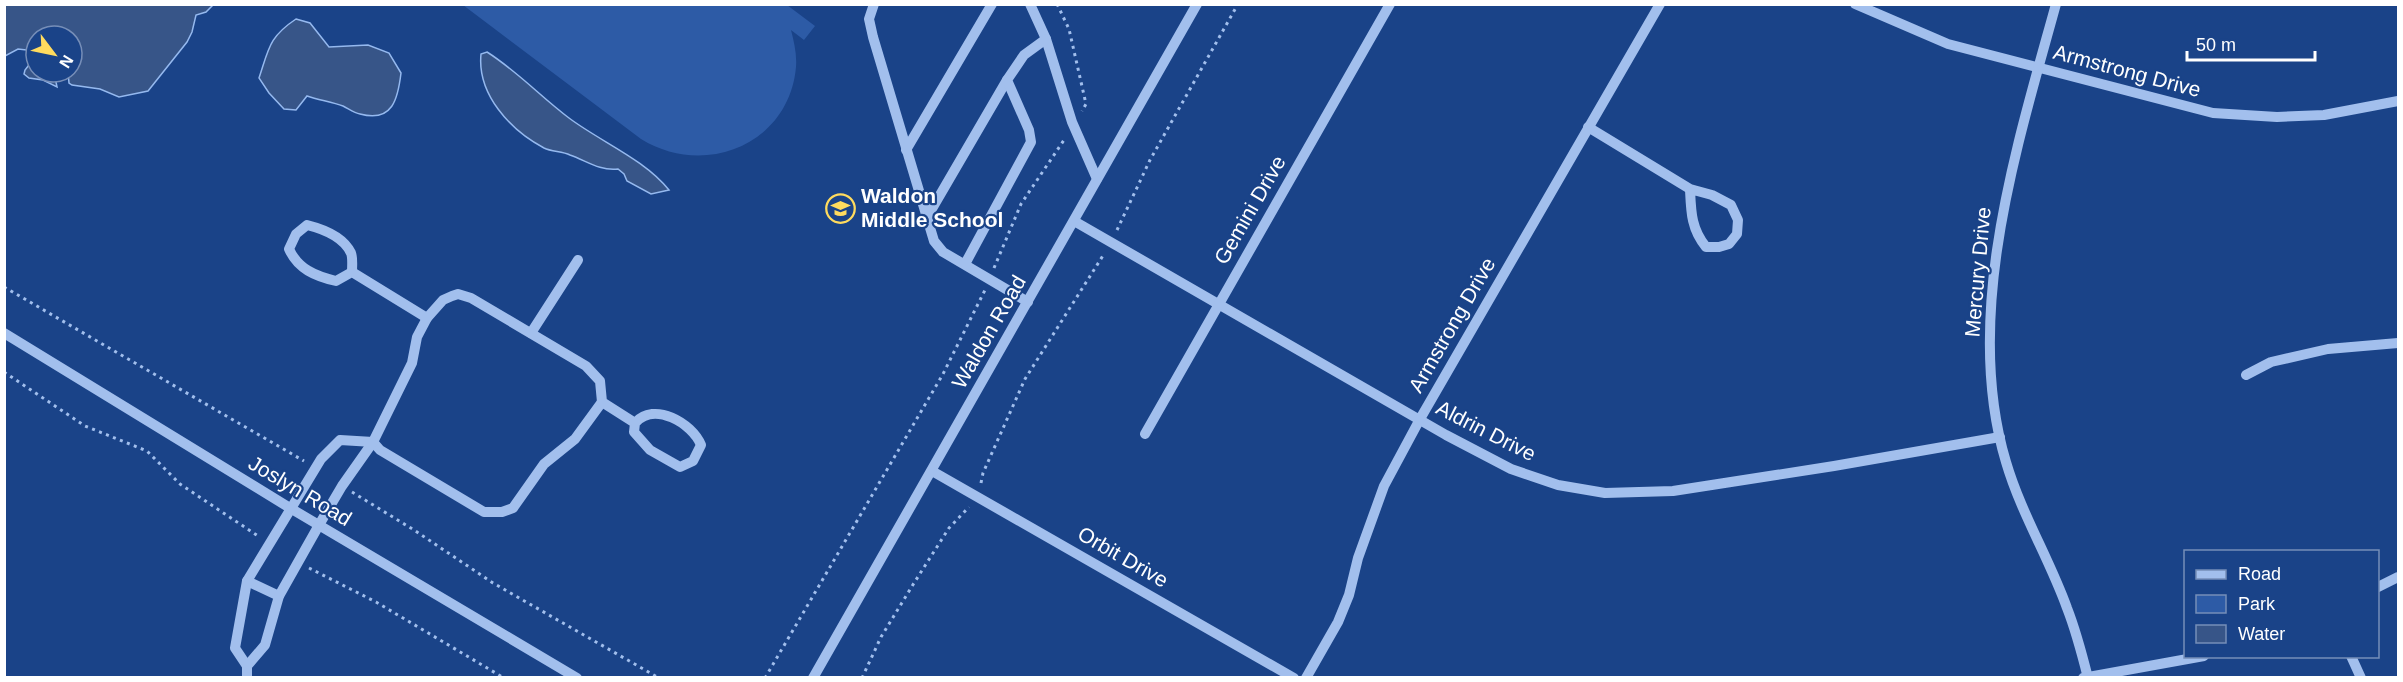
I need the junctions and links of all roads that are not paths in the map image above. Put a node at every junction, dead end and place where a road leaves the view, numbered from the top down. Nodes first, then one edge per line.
1 (874, 4) edge
2 (992, 4) edge
3 (1030, 4) edge
4 (1197, 4) edge
5 (1390, 4) edge
6 (1660, 4) edge
7 (1855, 4) edge
8 (2056, 4) edge
9 (1046, 39) junction
10 (2039, 68) junction
11 (1007, 80) junction
12 (2398, 101) edge
13 (1588, 127) junction
14 (906, 150) junction
15 (1097, 179) junction
16 (1690, 189) junction
17 (926, 219) junction
18 (1074, 221) junction
19 (578, 260) dead end
20 (965, 264) junction
21 (352, 272) junction
22 (1028, 302) junction
23 (1219, 304) junction
24 (427, 318) junction
25 (4, 333) edge
26 (531, 333) junction
27 (2398, 343) edge
28 (2246, 375) dead end
29 (602, 402) junction
30 (1420, 419) junction
31 (635, 423) junction
32 (1145, 434) dead end
33 (2000, 437) junction
34 (373, 442) junction
35 (932, 471) junction
36 (290, 508) junction
37 (319, 525) junction
38 (2398, 577) edge
39 (247, 581) junction
40 (2379, 586) edge
41 (279, 596) junction
42 (2198, 658) edge
43 (2351, 658) edge
44 (247, 672) edge
45 (2086, 677) edge
46 (578, 678) edge
47 (813, 678) edge
48 (1294, 678) edge
49 (1306, 678) edge
50 (2361, 678) edge

1 - 14 street
2 - 14 street
3 - 9 street
4 - 15 street, Waldon Road
5 - 23 street, Gemini Drive
6 - 13 street, Armstrong Drive
7 - 10 street, Armstrong Drive
8 - 10 street, Mercury Drive
9 - 11 street
9 - 15 street
10 - 12 street, Armstrong Drive
10 - 33 street, Mercury Drive
11 - 17 street
11 - 20 street
13 - 16 street
13 - 30 street, Armstrong Drive
14 - 17 street
15 - 18 street, Waldon Road
16 - 16 street
17 - 20 street
18 - 22 street, Waldon Road
18 - 23 street, Aldrin Drive
19 - 26 street
20 - 22 street
21 - 21 street
21 - 24 street
22 - 35 street, Waldon Road
23 - 30 street, Aldrin Drive
23 - 32 street, Gemini Drive
24 - 26 street
24 - 34 street
25 - 36 street, Joslyn Road
26 - 29 street
27 - 28 street
29 - 31 street
29 - 34 street
30 - 33 street, Aldrin Drive
30 - 49 street, Armstrong Drive
31 - 31 street
33 - 45 street, Mercury Drive
34 - 36 street
34 - 37 street
35 - 47 street, Waldon Road
35 - 48 street, Orbit Drive
36 - 37 street, Joslyn Road
36 - 39 street
37 - 41 street
37 - 46 street, Joslyn Road
38 - 40 street
39 - 41 street
39 - 44 street
41 - 44 street
42 - 45 street
43 - 50 street

